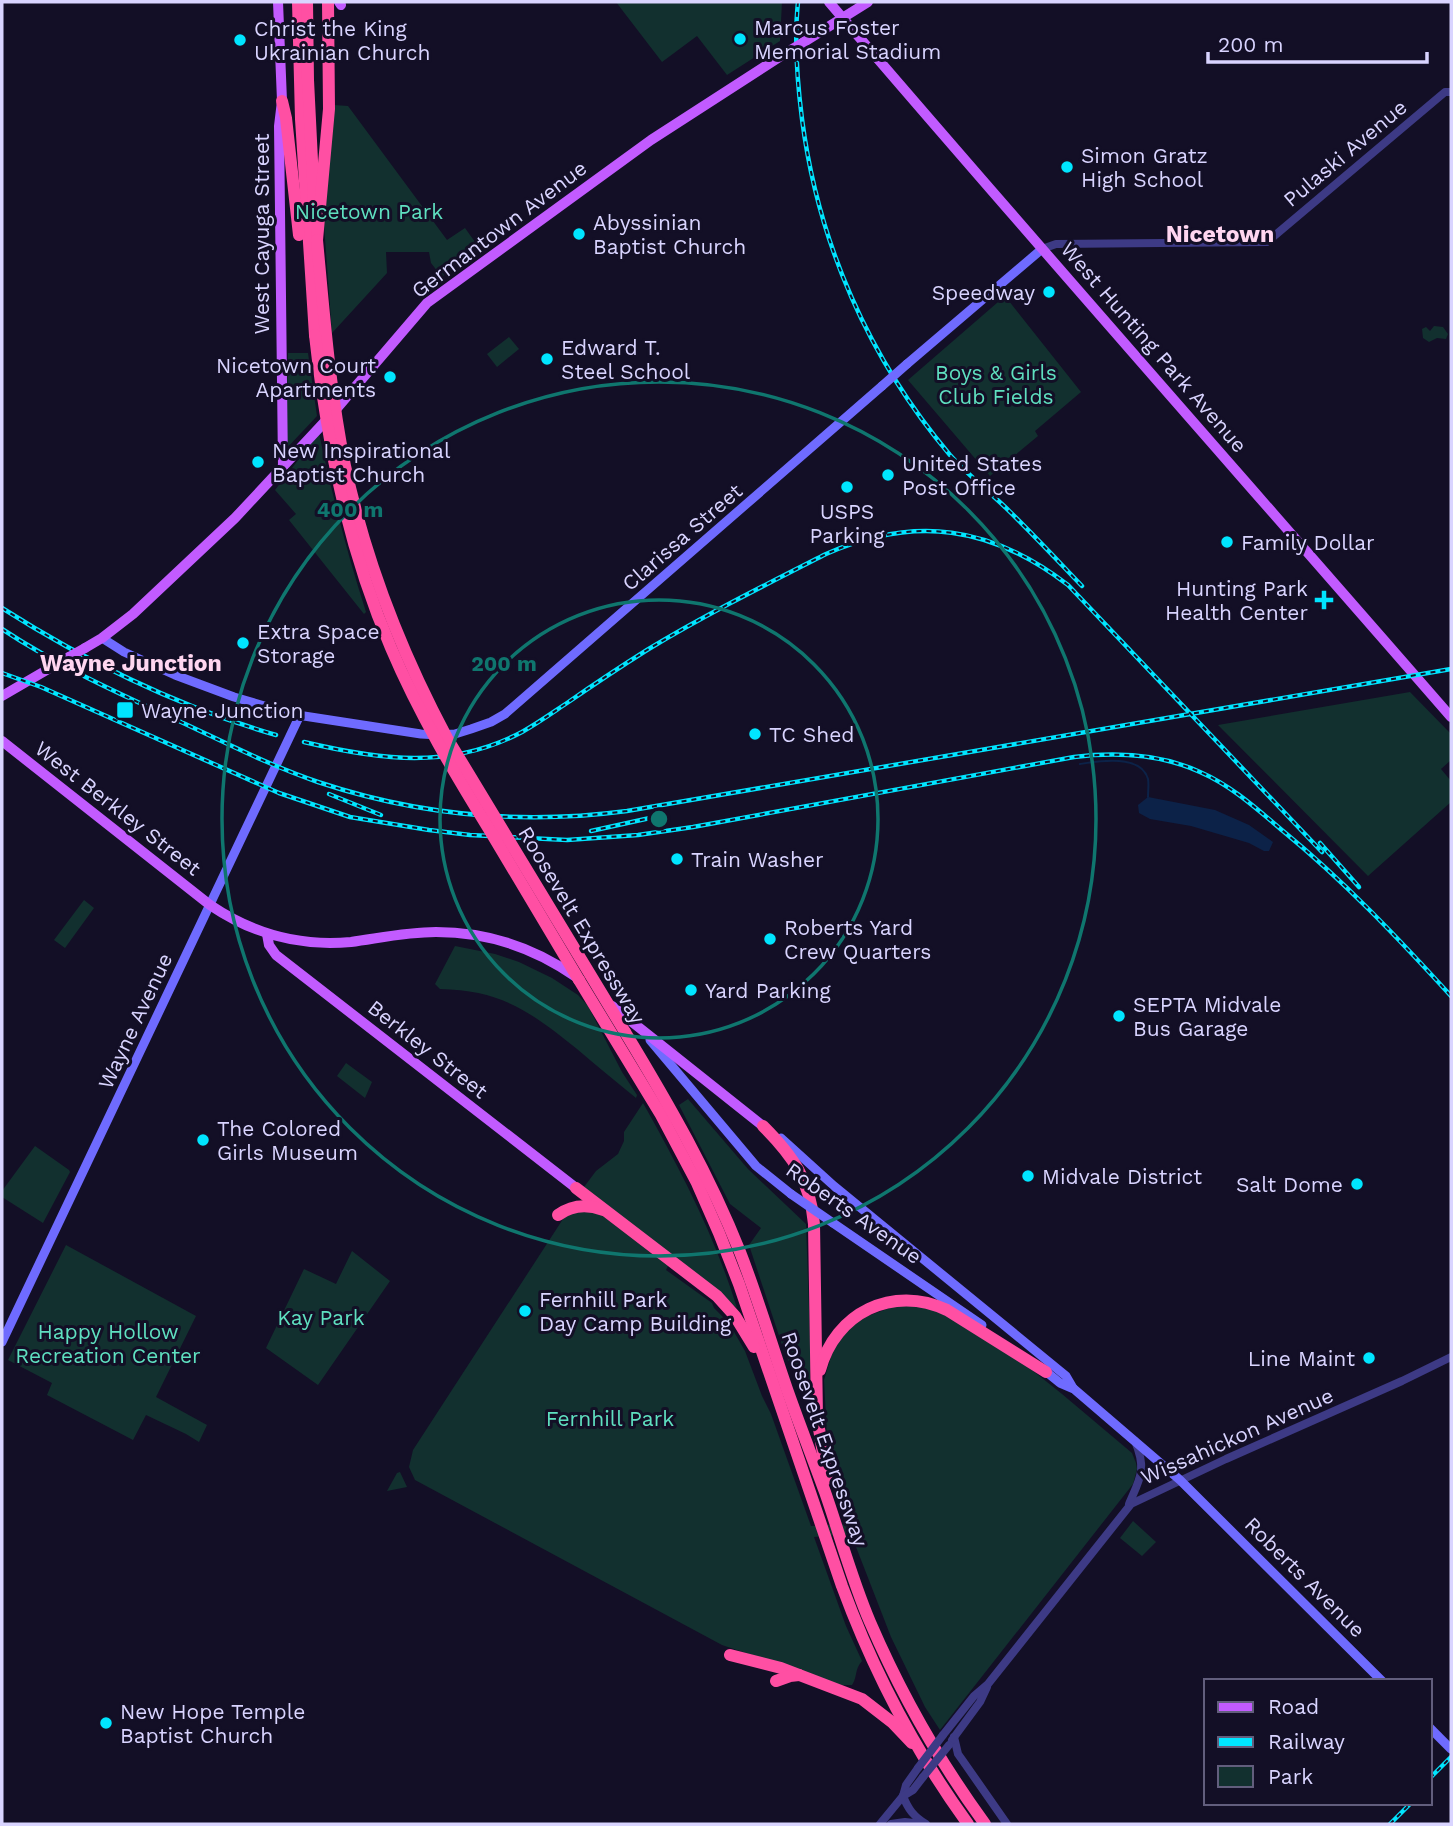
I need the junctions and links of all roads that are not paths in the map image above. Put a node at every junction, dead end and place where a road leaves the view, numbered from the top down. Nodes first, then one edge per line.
1 (278, 2) edge
2 (298, 2) edge
3 (307, 2) edge
4 (829, 2) edge
5 (868, 2) edge
6 (336, 3) edge
7 (843, 18) junction
8 (1448, 92) edge
9 (282, 100) junction
10 (308, 240) junction
11 (1042, 249) junction
12 (283, 467) junction
13 (102, 638) junction
14 (2, 696) edge
15 (300, 715) junction
16 (1451, 717) edge
17 (2, 741) edge
18 (210, 905) junction
19 (267, 934) junction
20 (644, 1033) junction
21 (620, 1036) junction
22 (763, 1126) junction
23 (576, 1188) joint
24 (604, 1210) junction
25 (558, 1215) dead end
26 (2, 1342) edge
27 (1451, 1357) edge
28 (1046, 1372) junction
29 (772, 1380) junction
30 (816, 1388) junction
31 (1074, 1390) junction
32 (1135, 1441) junction
33 (1180, 1480) junction
34 (1128, 1507) junction
35 (835, 1524) junction
36 (730, 1655) dead end
37 (799, 1675) junction
38 (1380, 1679) edge
39 (776, 1681) dead end
40 (988, 1684) junction
41 (1432, 1730) edge
42 (951, 1741) junction
43 (1451, 1749) edge
44 (923, 1753) junction
45 (903, 1796) junction
46 (880, 1824) edge
47 (891, 1824) edge
48 (925, 1824) edge
49 (968, 1824) edge
50 (985, 1824) edge
51 (1007, 1824) edge

1 - 9 main road, West Cayuga Street
2 - 10 highway, Roosevelt Expressway
3 - 10 highway, Roosevelt Expressway
4 - 7 main road, West Hunting Park Avenue
5 - 7 main road, Germantown Avenue
6 - 10 highway
7 - 11 main road, West Hunting Park Avenue
7 - 12 main road, Germantown Avenue, bridge
8 - 11 street, Pulaski Avenue
9 - 10 highway
9 - 12 main road, West Cayuga Street
10 - 21 highway, Roosevelt Expressway, bridge
10 - 21 highway, Roosevelt Expressway, bridge
11 - 15 main road, Clarissa Street, bridge
11 - 16 main road, West Hunting Park Avenue
12 - 13 main road, Germantown Avenue
13 - 14 main road, Germantown Avenue, bridge
13 - 15 main road, Clarissa Street
15 - 18 main road, Wayne Avenue
17 - 18 main road, West Berkley Street
18 - 19 main road, Roberts Avenue
18 - 26 main road, Wayne Avenue
19 - 20 main road, Roberts Avenue
19 - 23 main road, Berkley Street
20 - 22 main road, Roberts Avenue
20 - 28 main road, Roberts Avenue, bridge
21 - 29 highway, Roosevelt Expressway
21 - 35 highway, Roosevelt Expressway
22 - 30 highway
22 - 31 main road, Roberts Avenue
23 - 24 highway
24 - 25 highway
24 - 29 highway
27 - 33 street, Wissahickon Avenue
28 - 30 highway
28 - 31 main road, Roberts Avenue
29 - 44 highway, Roosevelt Expressway
30 - 35 highway
31 - 32 main road, Roberts Avenue
32 - 33 main road, Roberts Avenue
32 - 34 street
33 - 34 street, Wissahickon Avenue
33 - 38 main road, Roberts Avenue
34 - 40 street, Wissahickon Avenue
35 - 50 highway, Roosevelt Expressway
36 - 37 highway
37 - 39 highway
37 - 44 highway
40 - 42 street, Wissahickon Avenue
40 - 45 street, Wissahickon Avenue, bridge
41 - 43 main road
42 - 45 street, Wissahickon Avenue, bridge
42 - 51 street
44 - 49 highway, Roosevelt Expressway
45 - 46 street, Wissahickon Avenue
45 - 48 street
47 - 48 street

